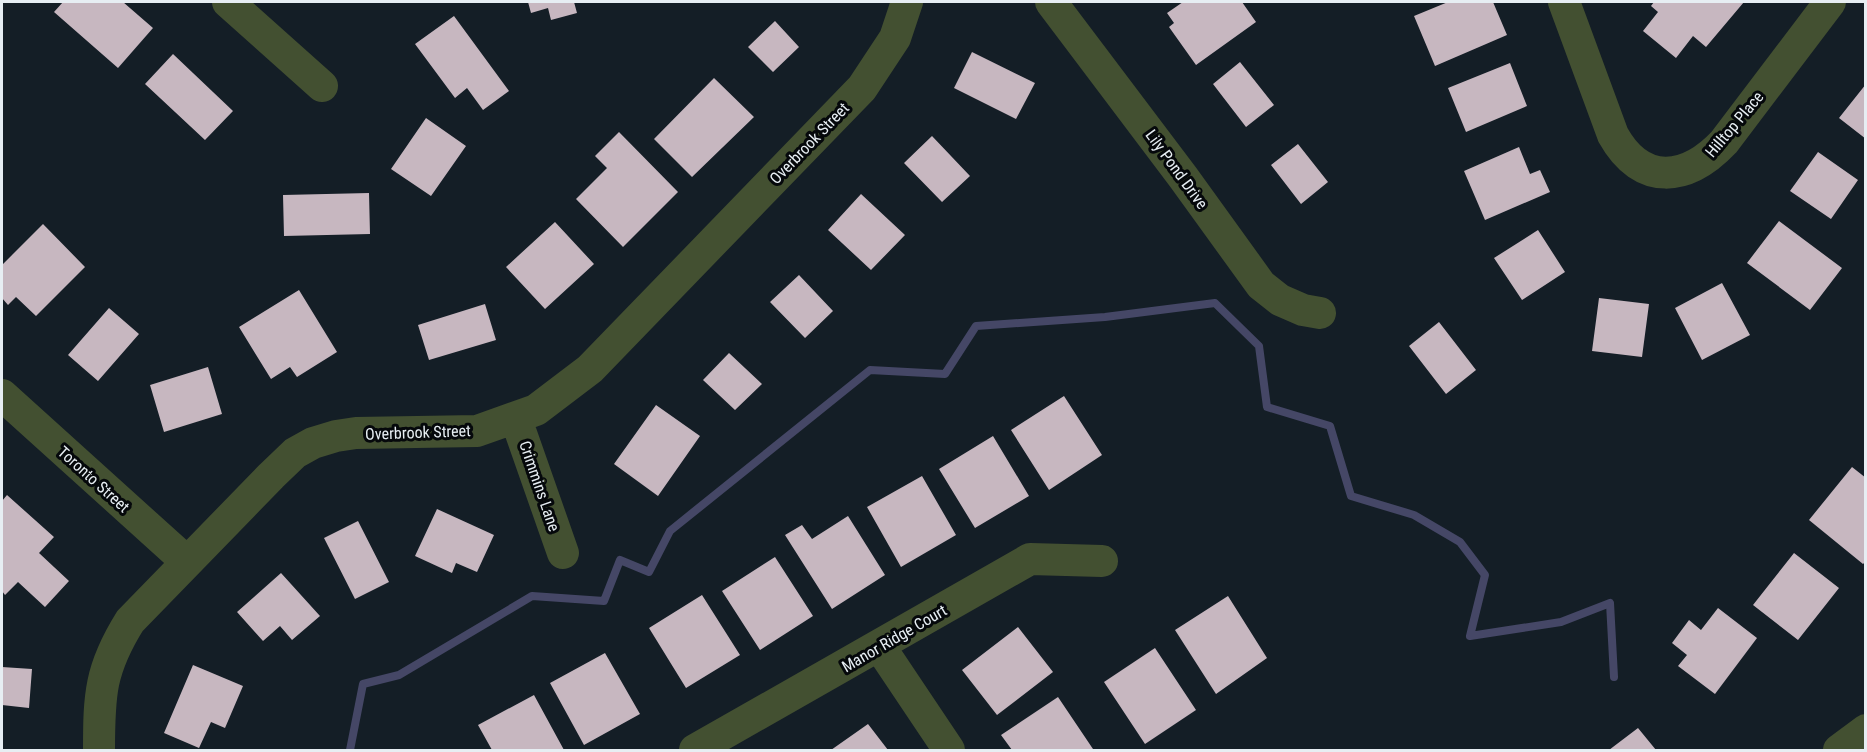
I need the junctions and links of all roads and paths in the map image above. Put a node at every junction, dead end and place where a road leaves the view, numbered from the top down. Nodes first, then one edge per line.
1 (228, 2) edge
2 (907, 2) edge
3 (1051, 2) edge
4 (1563, 2) edge
5 (1830, 2) edge
6 (322, 86) dead end
7 (1320, 313) dead end
8 (2, 395) edge
9 (516, 419) junction
10 (562, 553) dead end
11 (1102, 561) dead end
12 (187, 562) junction
13 (879, 647) junction
14 (1866, 730) edge
15 (99, 750) edge
16 (695, 750) edge
17 (949, 750) edge
18 (1839, 750) edge

1 - 6 street
2 - 9 street, Overbrook Street
3 - 7 street, Lily Pond Drive
4 - 5 street, Hilltop Place
8 - 12 street, Toronto Street
9 - 10 street, Crimmins Lane
9 - 12 street, Overbrook Street
11 - 13 street, Manor Ridge Court
12 - 15 street, Overbrook Street
13 - 16 street, Manor Ridge Court
13 - 17 street
14 - 18 street

